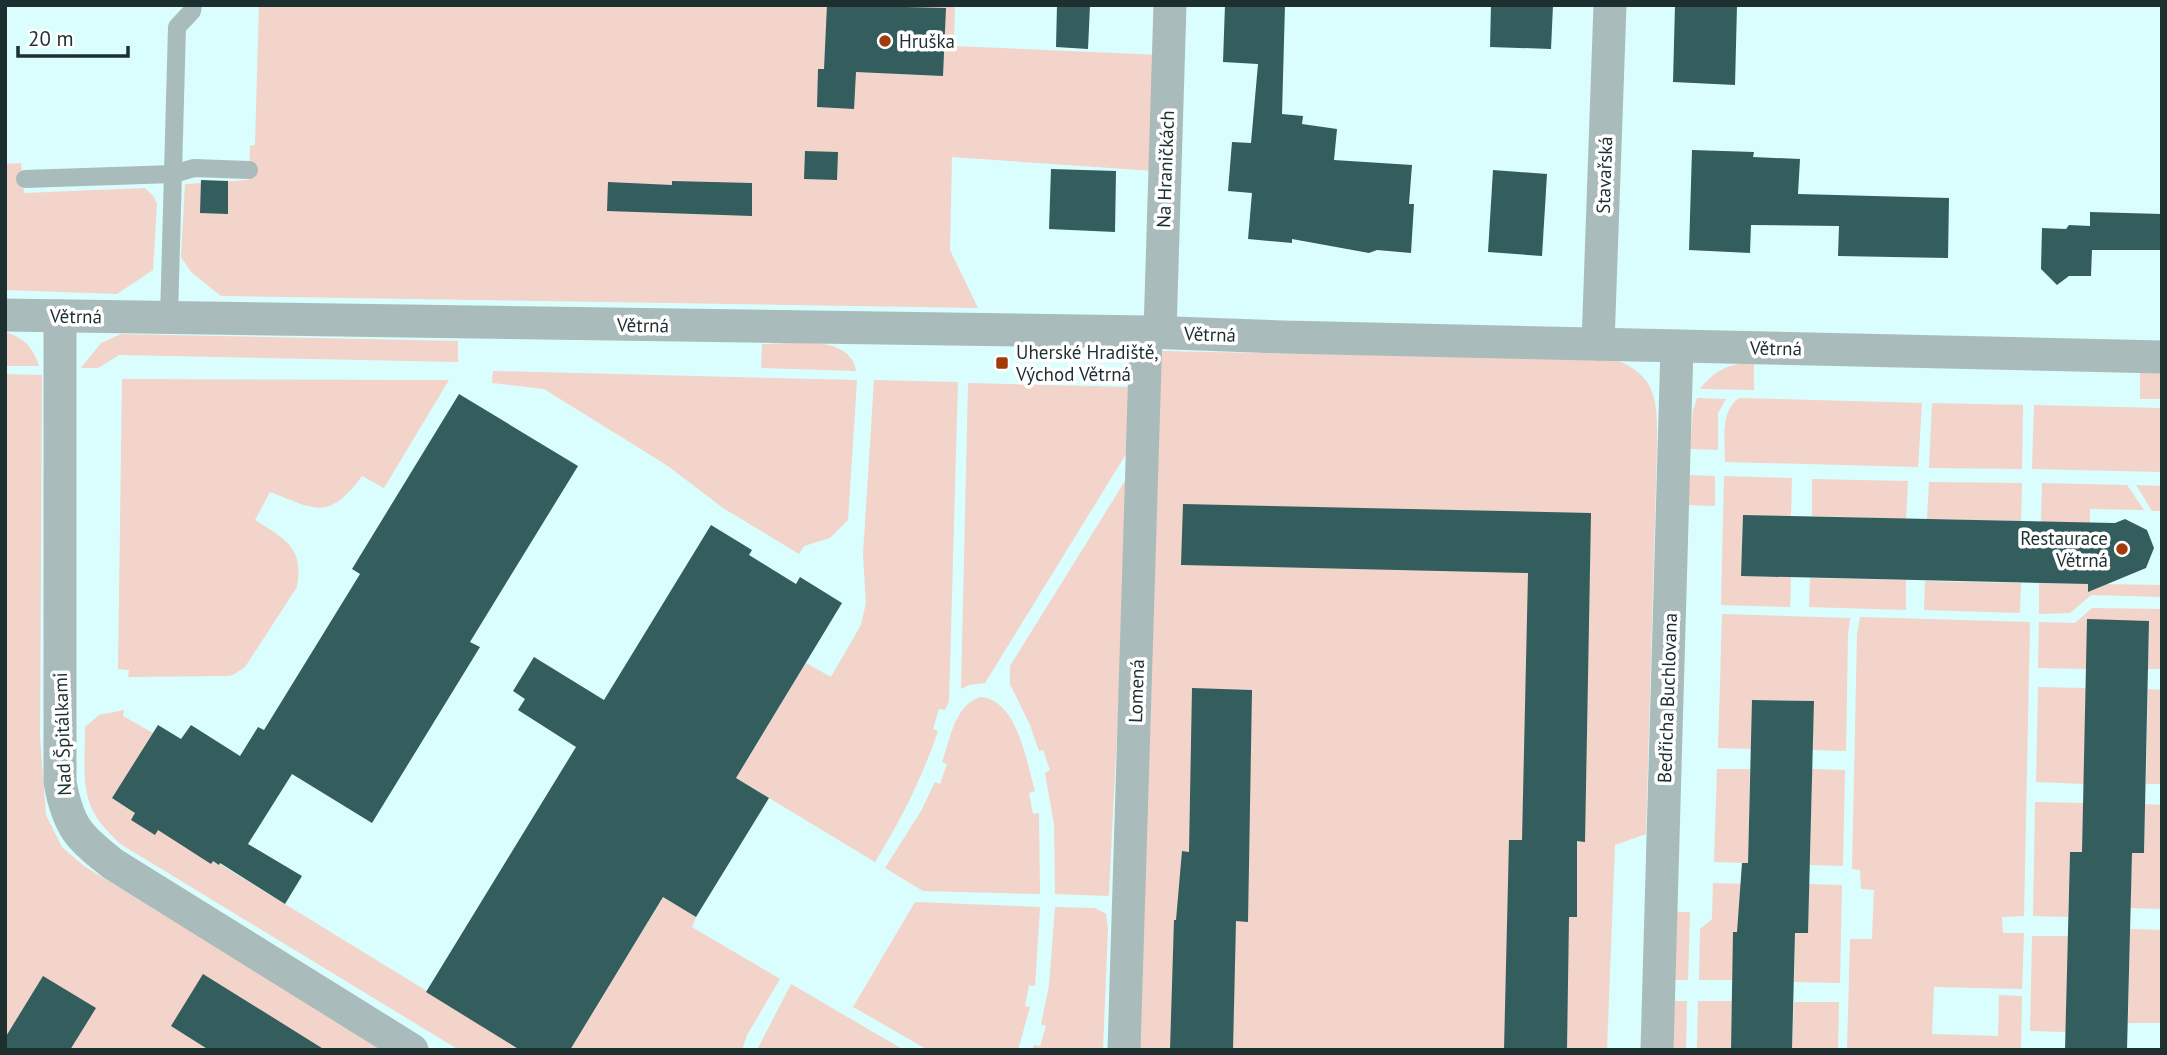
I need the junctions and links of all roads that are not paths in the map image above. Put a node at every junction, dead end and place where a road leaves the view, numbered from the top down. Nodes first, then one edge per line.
1 (192, 5) edge
2 (1170, 5) edge
3 (1610, 5) edge
4 (249, 170) dead end
5 (173, 174) junction
6 (24, 179) dead end
7 (5, 315) edge
8 (60, 316) junction
9 (169, 318) junction
10 (1153, 332) junction
11 (1598, 344) junction
12 (1677, 346) junction
13 (2162, 357) edge
14 (412, 1050) edge
15 (1124, 1050) edge
16 (1657, 1050) edge

1 - 5 lane
2 - 10 street, Na Hraničkách
3 - 11 street, Stavařská
4 - 5 lane
5 - 6 lane
5 - 9 lane
7 - 8 street, Větrná
8 - 9 street, Větrná
8 - 14 street, Nad Špitálkami
9 - 10 street, Větrná
10 - 11 street, Větrná
10 - 15 street, Lomená
11 - 12 street, Větrná
12 - 13 street, Větrná
12 - 16 street, Bedřicha Buchlovana

